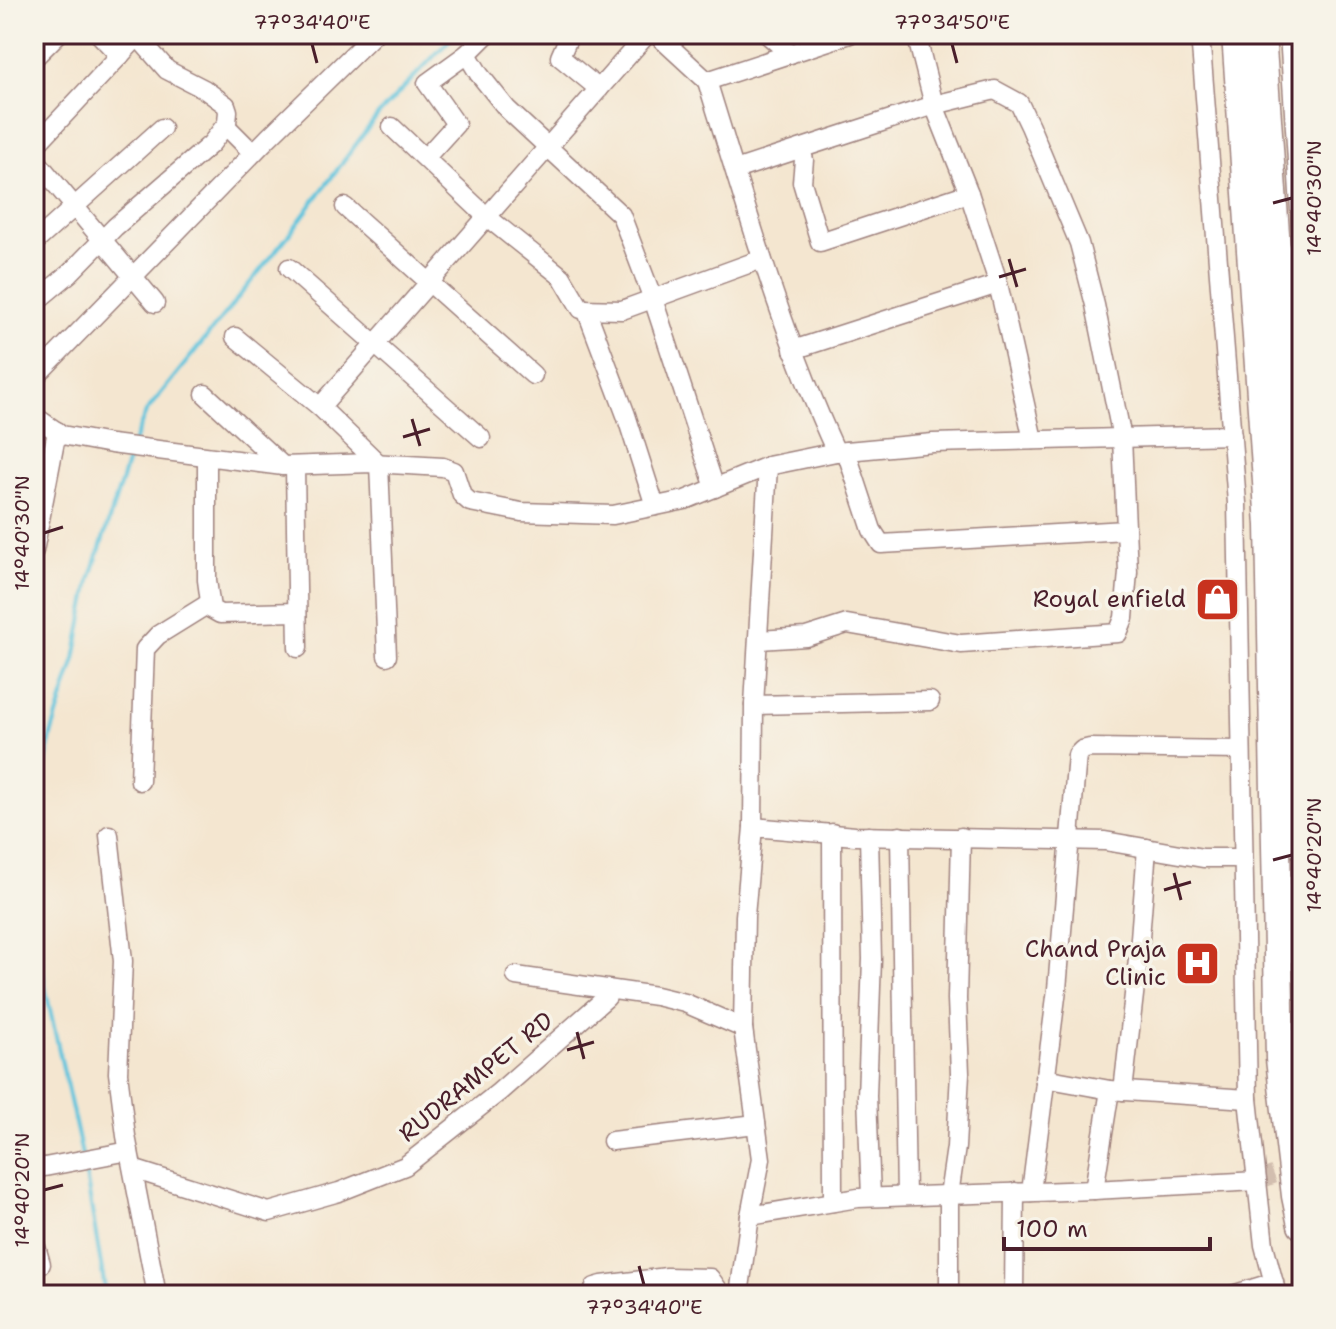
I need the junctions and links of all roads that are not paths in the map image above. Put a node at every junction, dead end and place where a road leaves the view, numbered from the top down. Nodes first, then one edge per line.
1 (58, 34) edge
2 (99, 34) edge
3 (374, 34) edge
4 (487, 34) edge
5 (570, 34) edge
6 (647, 34) edge
7 (656, 34) edge
8 (767, 34) edge
9 (850, 34) edge
10 (916, 34) edge
11 (1200, 34) edge
12 (1236, 34) edge
13 (1261, 34) edge
14 (1289, 34) edge
15 (139, 35) edge
16 (467, 54) junction
17 (790, 54) junction
18 (120, 56) junction
19 (34, 58) edge
20 (707, 81) junction
21 (599, 89) junction
22 (934, 105) junction
23 (226, 126) junction
24 (392, 127) dead end
25 (162, 128) dead end
26 (34, 147) edge
27 (549, 147) junction
28 (801, 149) junction
29 (253, 153) junction
30 (426, 157) junction
31 (34, 158) edge
32 (735, 170) junction
33 (969, 193) junction
34 (73, 206) junction
35 (345, 207) dead end
36 (487, 217) junction
37 (1302, 240) edge
38 (102, 241) junction
39 (34, 243) edge
40 (762, 259) junction
41 (289, 268) dead end
42 (134, 278) junction
43 (431, 282) junction
44 (998, 284) junction
45 (653, 299) junction
46 (34, 303) edge
47 (155, 303) dead end
48 (586, 309) junction
49 (235, 337) dead end
50 (375, 346) junction
51 (793, 350) junction
52 (533, 375) dead end
53 (34, 378) edge
54 (205, 394) dead end
55 (320, 407) junction
56 (34, 416) edge
57 (57, 431) junction
58 (1232, 435) junction
59 (481, 438) dead end
60 (1122, 438) junction
61 (1033, 440) junction
62 (841, 451) junction
63 (207, 457) junction
64 (379, 464) junction
65 (768, 466) junction
66 (289, 467) junction
67 (715, 488) junction
68 (655, 506) junction
69 (1126, 530) junction
70 (34, 551) edge
71 (208, 604) junction
72 (297, 612) junction
73 (759, 640) junction
74 (298, 648) dead end
75 (387, 656) dead end
76 (930, 701) dead end
77 (754, 705) junction
78 (1241, 750) junction
79 (140, 781) dead end
80 (753, 827) junction
81 (832, 833) junction
82 (109, 835) dead end
83 (869, 836) junction
84 (900, 836) junction
85 (961, 837) junction
86 (1070, 840) junction
87 (1302, 846) edge
88 (1147, 848) junction
89 (1242, 858) junction
90 (516, 976) dead end
91 (607, 997) dead end
92 (743, 1028) junction
93 (1044, 1078) junction
94 (1117, 1091) junction
95 (1248, 1099) junction
96 (756, 1124) junction
97 (612, 1141) dead end
98 (129, 1151) junction
99 (34, 1169) edge
100 (139, 1171) dead end
101 (1257, 1181) junction
102 (1094, 1190) junction
103 (1023, 1192) junction
104 (949, 1195) junction
105 (906, 1196) junction
106 (871, 1197) junction
107 (833, 1202) junction
108 (750, 1216) junction
109 (1302, 1225) edge
110 (34, 1240) edge
111 (41, 1264) dead end
112 (1276, 1289) edge
113 (157, 1295) edge
114 (592, 1295) edge
115 (722, 1295) edge
116 (739, 1295) edge
117 (755, 1295) edge
118 (949, 1295) edge
119 (1014, 1295) edge
120 (1232, 1295) edge

1 - 19 street
2 - 18 street
3 - 29 street
4 - 16 street
5 - 21 street
6 - 21 street
7 - 20 street
8 - 17 street
9 - 17 street
10 - 22 street
11 - 58 street
12 - 109 highway
13 - 87 highway
14 - 37 street
15 - 18 street
15 - 23 street
16 - 27 street
16 - 30 street
17 - 20 street
18 - 26 street
20 - 32 street
21 - 27 street
22 - 28 street
22 - 33 street
22 - 60 street
23 - 29 street
23 - 38 street
24 - 30 street
25 - 34 street
27 - 36 street
27 - 45 street
28 - 32 street
28 - 33 street
29 - 42 street
30 - 36 street
31 - 34 street
32 - 40 street
33 - 44 street
34 - 38 street
34 - 39 street
35 - 43 street
36 - 43 street
36 - 48 street
38 - 42 street
38 - 46 street
40 - 45 street
40 - 51 street
41 - 50 street
42 - 47 street
42 - 53 street
43 - 50 street
43 - 52 street
44 - 51 street
44 - 61 street
45 - 48 street
45 - 67 street
48 - 68 street
49 - 55 street
50 - 55 street
50 - 59 street
51 - 62 street
54 - 66 street
55 - 64 street
56 - 57 street
57 - 63 street
57 - 70 street
58 - 60 street
58 - 78 street
60 - 61 street
60 - 69 street
61 - 62 street
62 - 65 street
62 - 69 street
63 - 66 street
63 - 71 street
64 - 66 street
64 - 68 street
64 - 75 street
65 - 67 street
65 - 73 street
66 - 72 street
67 - 68 street
69 - 73 street
71 - 72 street
71 - 79 street
72 - 74 street
73 - 77 street
76 - 77 street
77 - 80 street
78 - 86 street
78 - 89 street
80 - 81 street
80 - 92 street
81 - 83 street
81 - 107 street
82 - 98 street
83 - 84 street
83 - 106 street
84 - 85 street
84 - 105 street
85 - 86 street
85 - 104 street
86 - 88 street
86 - 93 street
88 - 89 street
88 - 94 street
89 - 95 street
90 - 92 street
91 - 100 street, RUDRAMPET RD
92 - 96 street
93 - 94 street
93 - 103 street
94 - 95 street
94 - 102 street
95 - 101 street
96 - 97 street
96 - 108 street
98 - 99 street
98 - 113 street
101 - 102 street
101 - 112 street
102 - 103 street
103 - 104 street
103 - 119 street
104 - 105 street
104 - 118 street
105 - 106 street
106 - 107 street
107 - 108 street
108 - 116 street
110 - 111 street
112 - 120 street
114 - 115 street
116 - 117 street

